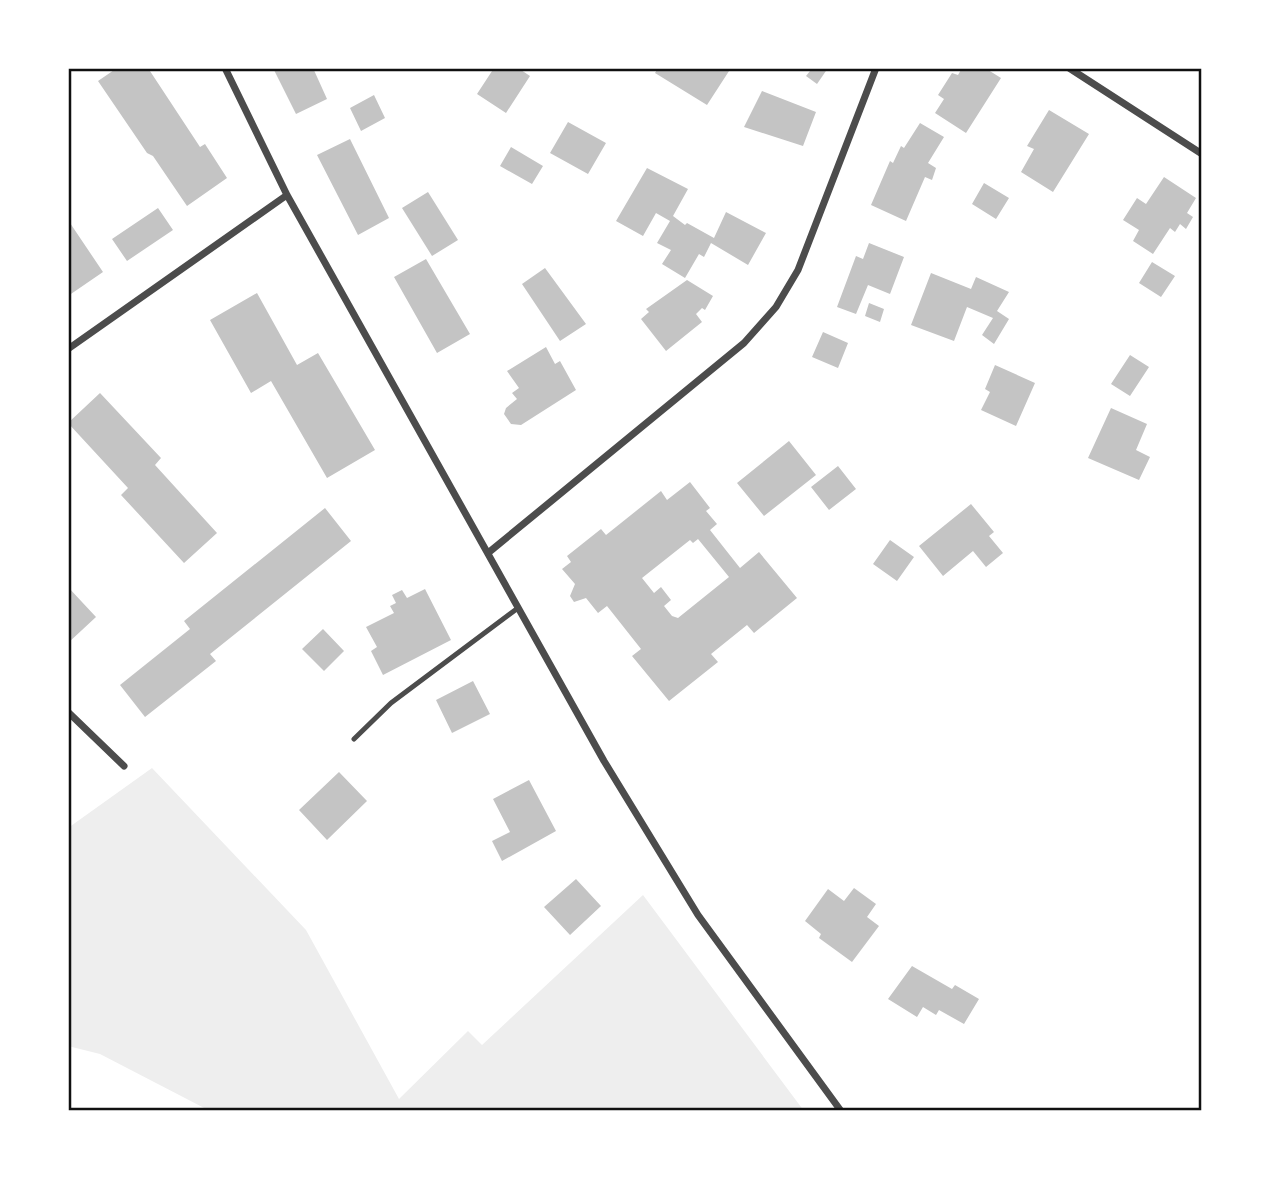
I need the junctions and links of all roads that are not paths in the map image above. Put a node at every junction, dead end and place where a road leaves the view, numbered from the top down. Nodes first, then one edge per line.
1 (225, 68) edge
2 (876, 68) edge
3 (1069, 68) edge
4 (1202, 154) edge
5 (287, 195) junction
6 (68, 349) edge
7 (488, 553) junction
8 (519, 608) junction
9 (68, 712) edge
10 (354, 739) dead end
11 (124, 766) dead end
12 (841, 1111) edge

1 - 5 street
2 - 7 street
3 - 4 street
5 - 6 street
5 - 7 street
7 - 8 street
8 - 10 lane
8 - 12 street
9 - 11 street

